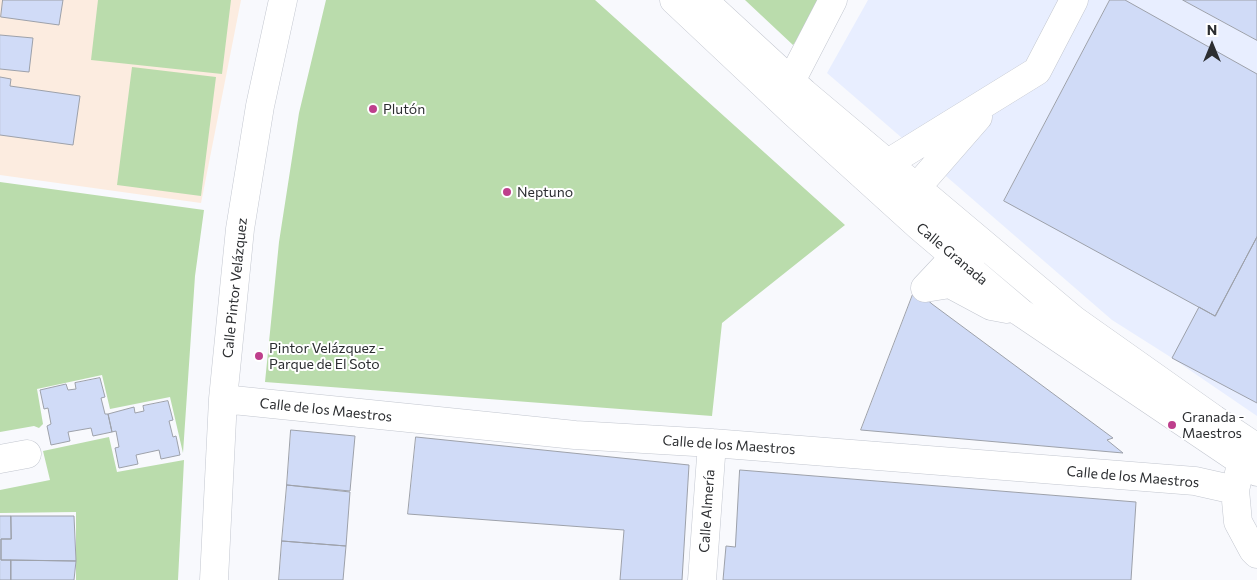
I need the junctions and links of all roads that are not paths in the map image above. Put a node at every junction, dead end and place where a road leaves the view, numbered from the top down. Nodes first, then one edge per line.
1 (283, 0) edge
2 (674, 0) edge
3 (703, 0) edge
4 (833, 0) edge
5 (1074, 0) edge
6 (791, 80) junction
7 (995, 98) junction
8 (888, 163) junction
9 (860, 174) junction
10 (917, 187) junction
11 (903, 213) junction
12 (955, 256) junction
13 (924, 291) junction
14 (1020, 312) junction
15 (1074, 320) junction
16 (223, 399) junction
17 (712, 443) junction
18 (28, 454) dead end
19 (0, 459) edge
20 (1252, 461) edge
21 (1235, 490) junction
22 (1257, 554) edge
23 (214, 580) edge
24 (702, 580) edge

1 - 16 street, Calle Pintor Velázquez
2 - 9 street, Calle Granada
3 - 6 street, Calle Granada
4 - 6 street
5 - 7 street
6 - 8 street, Calle Granada
7 - 8 street
7 - 10 street
8 - 10 street, Calle Granada
9 - 10 street
9 - 11 street, Calle Granada
10 - 15 street, Calle Granada
11 - 12 street, Calle Granada
11 - 13 street
12 - 13 street
12 - 14 street, Calle Granada
12 - 15 street
13 - 14 street
14 - 20 street, Calle Granada
15 - 20 street, Calle Granada
16 - 17 street, Calle de los Maestros
16 - 23 street, Calle Pintor Velázquez
17 - 21 street, Calle de los Maestros
17 - 24 street, Calle Almería
18 - 19 street
20 - 21 street
21 - 22 street

